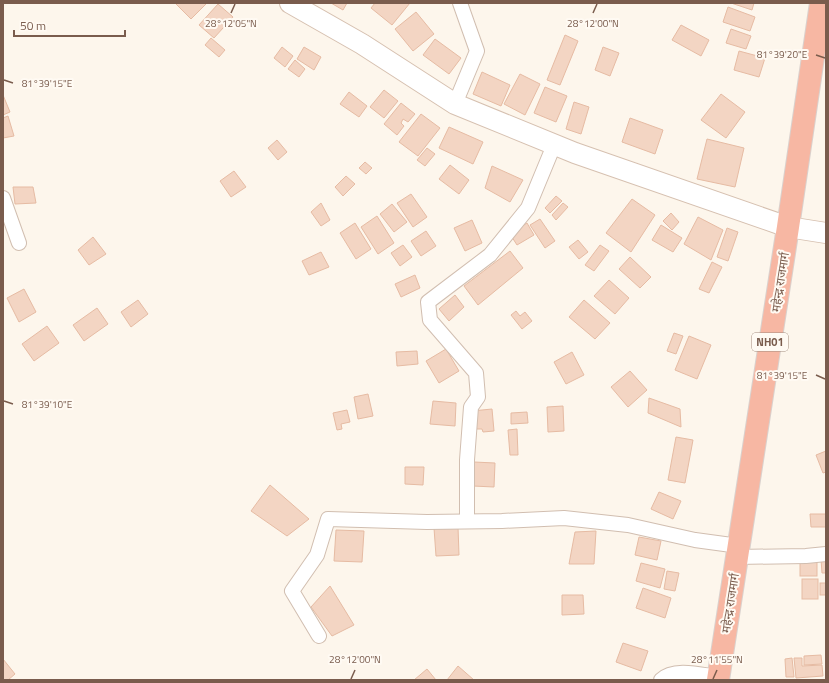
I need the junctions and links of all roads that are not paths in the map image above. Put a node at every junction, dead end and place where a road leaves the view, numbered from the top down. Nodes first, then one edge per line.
1 (290, 3) edge
2 (460, 3) edge
3 (821, 3) edge
4 (455, 104) junction
5 (554, 145) junction
6 (3, 198) edge
7 (788, 227) junction
8 (826, 233) edge
9 (19, 243) dead end
10 (467, 521) junction
11 (738, 552) junction
12 (826, 554) edge
13 (319, 636) dead end
14 (718, 679) edge
15 (661, 680) edge

1 - 4 street
2 - 4 street
3 - 7 highway, महेन्द्र राजमार्ग / NH01
4 - 5 street
5 - 7 street
5 - 10 street
6 - 9 street
7 - 8 street
7 - 11 highway, महेन्द्र राजमार्ग / NH01
10 - 11 street
10 - 13 street
11 - 12 street
11 - 14 highway, महेन्द्र राजमार्ग / NH01
14 - 15 street

